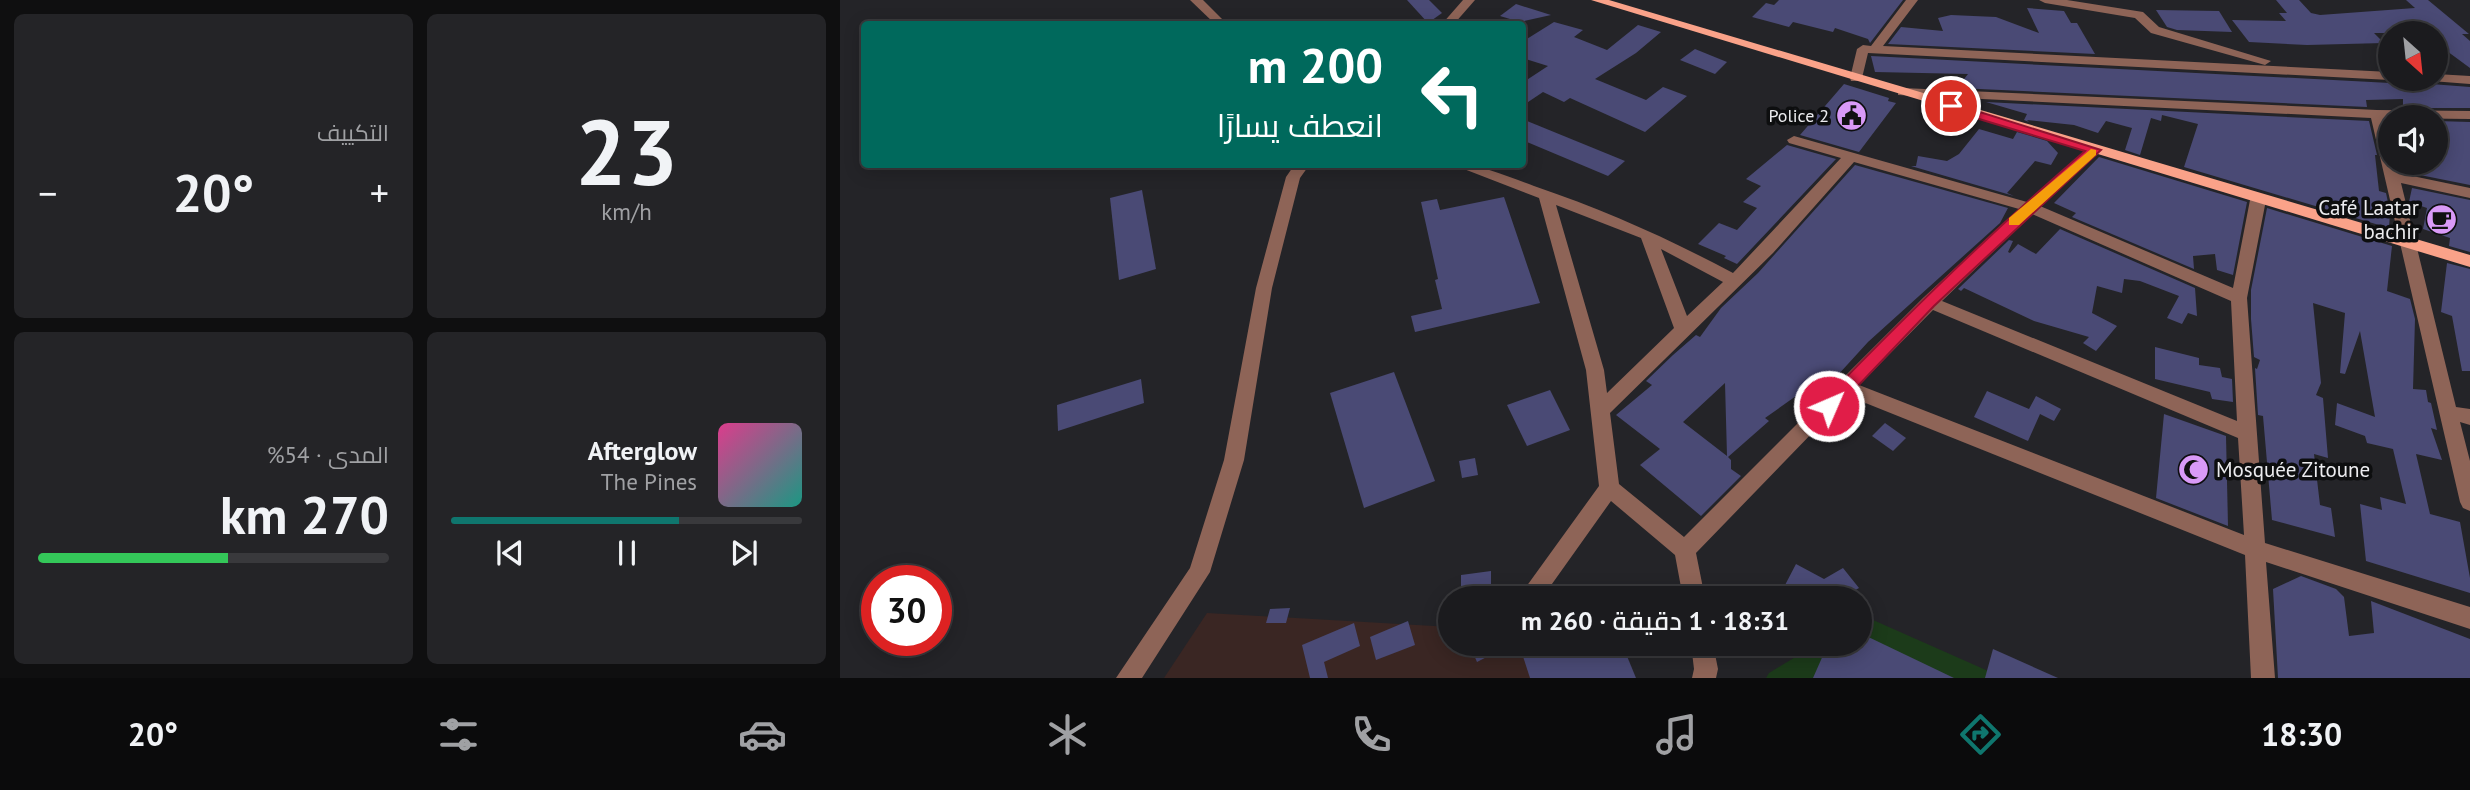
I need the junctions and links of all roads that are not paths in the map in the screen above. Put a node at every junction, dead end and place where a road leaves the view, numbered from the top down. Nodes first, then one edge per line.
1 (1196, 0) edge
2 (1597, 0) edge
3 (1912, 0) edge
4 (2045, 0) edge
5 (1463, 3) edge
6 (1218, 21) edge
7 (1450, 21) edge
8 (2155, 30) junction
9 (1874, 50) junction
10 (2174, 64) junction
11 (2299, 71) junction
12 (2378, 75) edge
13 (1856, 78) junction
14 (2448, 79) edge
15 (2470, 80) edge
16 (1903, 92) junction
17 (2377, 114) junction
18 (2470, 115) edge
19 (1794, 140) dead end
20 (2094, 150) junction
21 (1850, 158) junction
22 (1300, 168) edge
23 (1469, 168) edge
24 (2391, 176) junction
25 (2470, 193) edge
26 (1546, 195) junction
27 (2258, 200) junction
28 (2028, 207) junction
29 (1648, 235) junction
30 (2405, 241) junction
31 (2470, 261) edge
32 (1733, 280) junction
33 (2239, 298) junction
34 (1929, 302) junction
35 (1683, 328) junction
36 (1847, 388) junction
37 (1600, 411) junction
38 (2447, 412) junction
39 (2470, 418) edge
40 (2246, 433) junction
41 (1609, 488) junction
42 (2470, 502) edge
43 (2255, 549) junction
44 (1685, 550) junction
45 (1538, 586) edge
46 (1692, 586) edge
47 (2470, 618) edge
48 (1704, 656) edge
49 (1128, 678) edge
50 (1704, 678) edge
51 (2263, 678) edge

1 - 6 street
2 - 13 main road
3 - 9 street
4 - 8 street
5 - 7 street
8 - 10 street
8 - 11 street
9 - 10 street
9 - 13 street
10 - 11 street
11 - 12 street
13 - 16 main road
14 - 15 street
16 - 17 street
16 - 20 main road
17 - 18 street
17 - 24 street
19 - 21 street
20 - 27 main road
20 - 28 street
21 - 28 street
21 - 32 street
22 - 49 street
23 - 26 street
24 - 25 street
24 - 30 street
26 - 29 street
26 - 37 street
27 - 30 main road
27 - 33 street
28 - 33 street
28 - 34 street
29 - 32 street
29 - 35 street
30 - 31 main road
30 - 38 street
32 - 35 street
33 - 40 street
34 - 36 street
34 - 40 street
35 - 37 street
36 - 43 street
36 - 44 street
37 - 41 street
38 - 39 street
38 - 42 street
40 - 43 street
41 - 44 street
41 - 45 street
43 - 47 street
43 - 51 street
44 - 46 street
48 - 50 street

